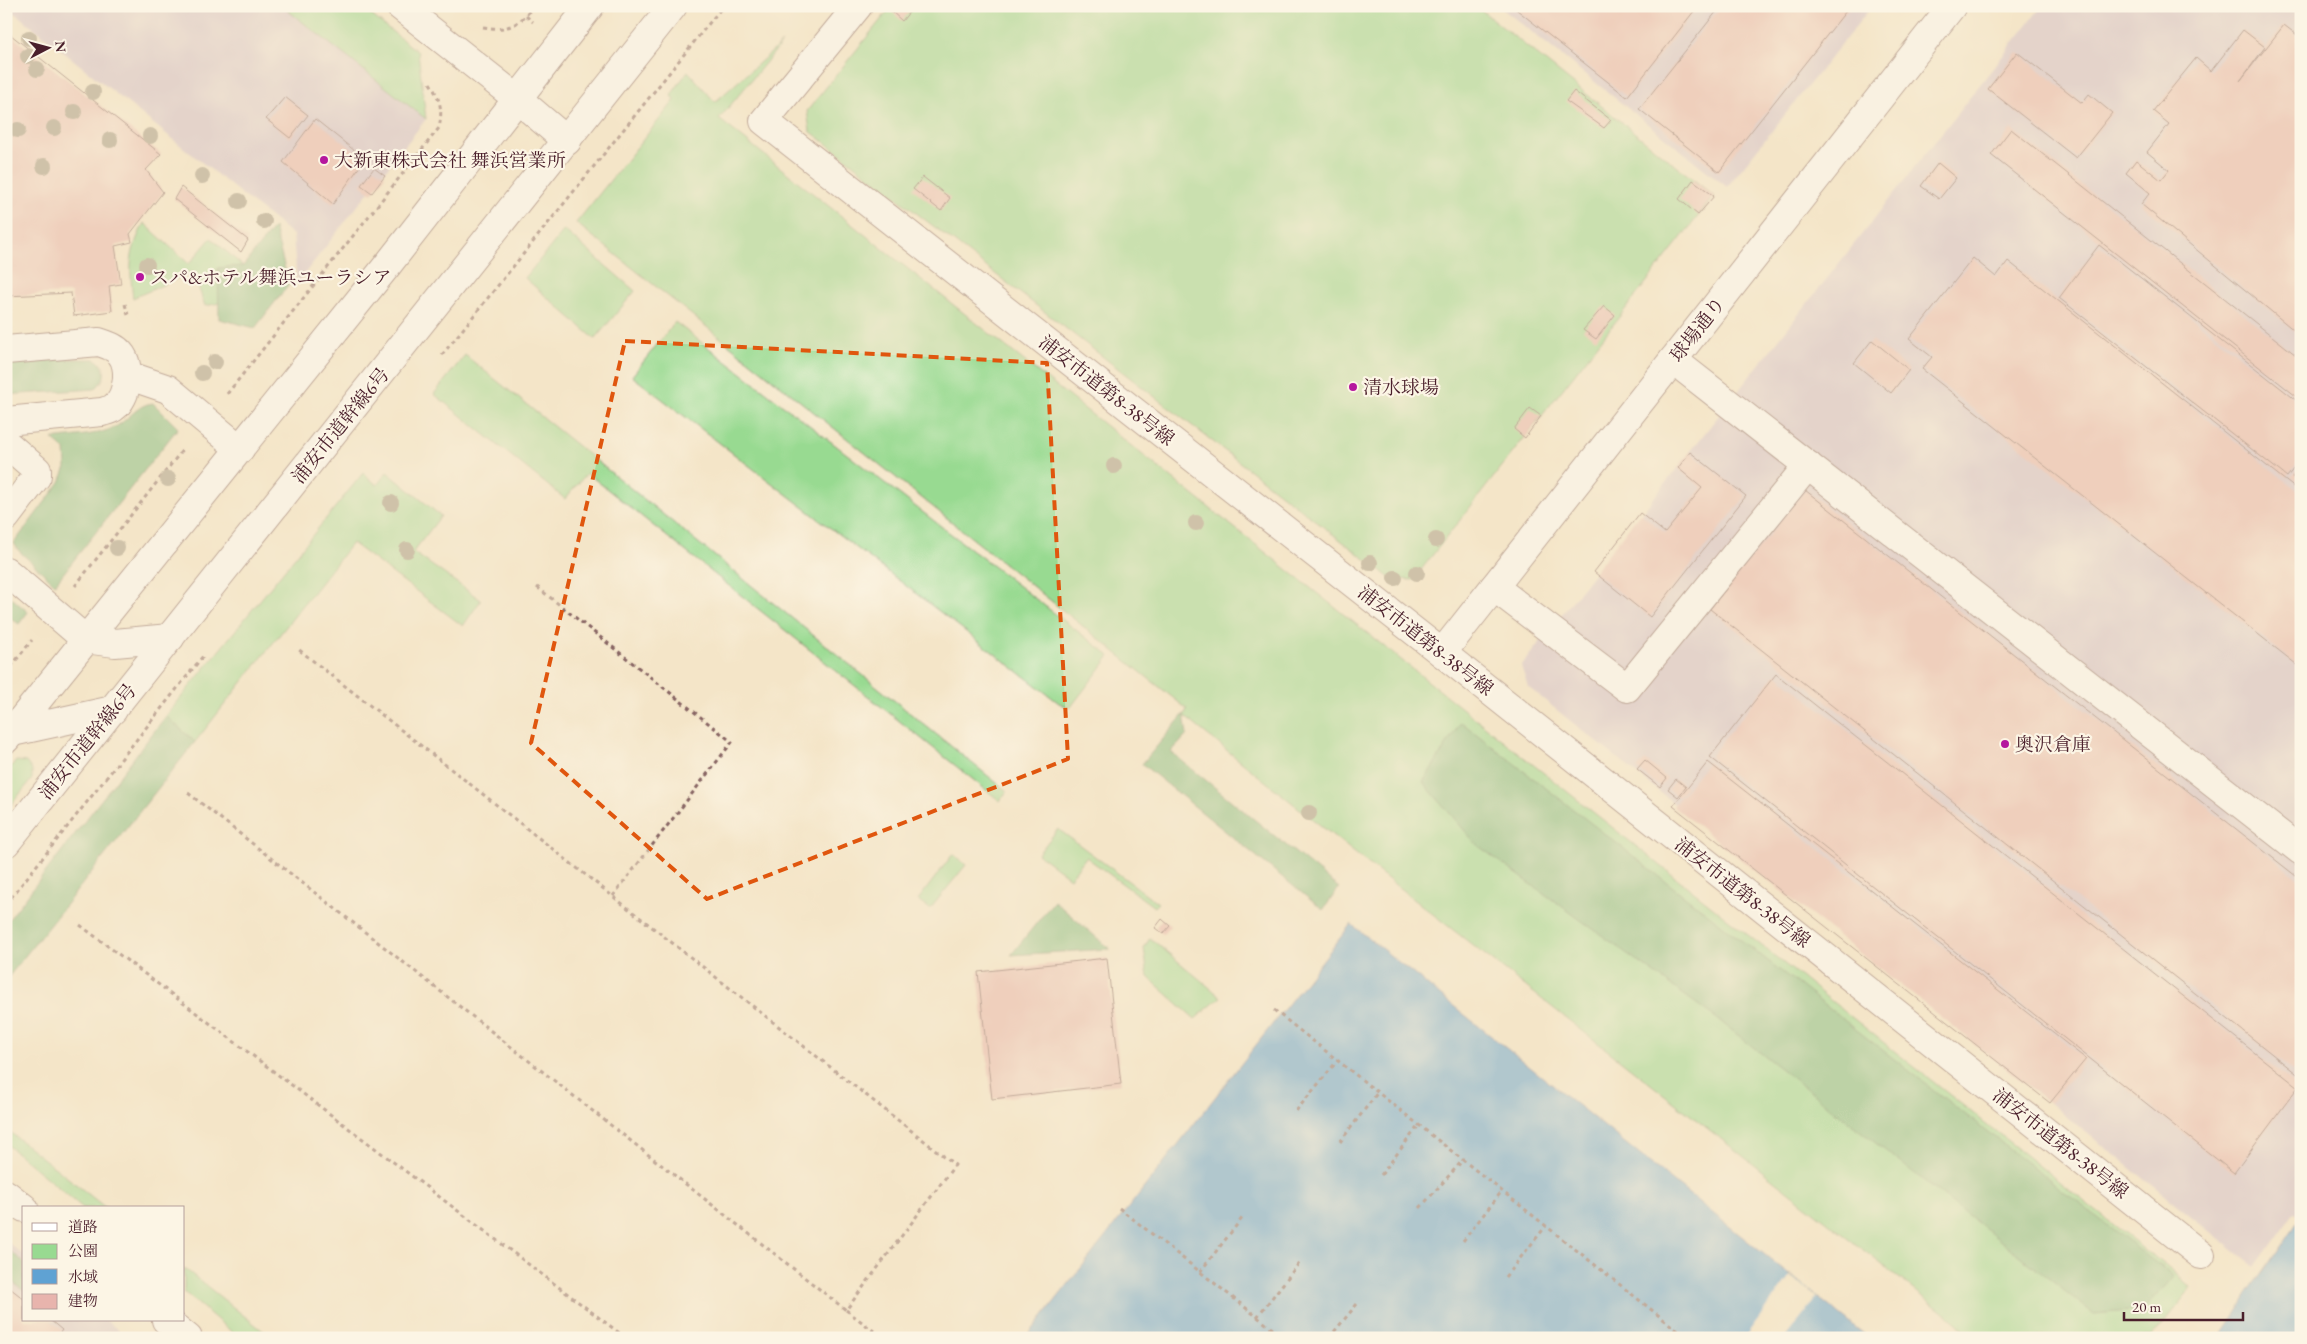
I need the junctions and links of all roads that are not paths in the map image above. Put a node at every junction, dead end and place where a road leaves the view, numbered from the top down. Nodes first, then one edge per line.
1 (400, 6) edge
2 (590, 6) edge
3 (673, 6) edge
4 (858, 6) edge
5 (1952, 6) edge
6 (519, 100) junction
7 (567, 141) junction
8 (6, 350) edge
9 (1673, 360) junction
10 (127, 375) junction
11 (6, 420) edge
12 (6, 443) edge
13 (240, 449) junction
14 (1808, 466) junction
15 (6, 517) edge
16 (6, 572) edge
17 (1494, 587) junction
18 (170, 638) junction
19 (85, 639) junction
20 (1442, 652) junction
21 (113, 710) junction
22 (9, 736) edge
23 (6, 843) edge
24 (2301, 851) edge
25 (6, 1194) edge
26 (22, 1206) edge
27 (2201, 1255) dead end
28 (168, 1322) edge
29 (188, 1338) edge

1 - 6 street
2 - 6 street
3 - 7 street, 浦安市道幹線6号
4 - 20 street, 浦安市道第8-38号線
5 - 9 street, 球場通り
6 - 7 street
6 - 13 street
7 - 18 street, 浦安市道幹線6号
8 - 10 street
9 - 14 street
9 - 17 street, 球場通り
10 - 11 street
10 - 13 street
12 - 15 street
13 - 19 street
14 - 17 street
14 - 24 street
16 - 19 street
17 - 20 street, 球場通り
18 - 19 street
18 - 21 street, 浦安市道幹線6号
19 - 22 street
20 - 27 street, 浦安市道第8-38号線
21 - 22 street
21 - 23 street, 浦安市道幹線6号
25 - 26 street
28 - 29 street

